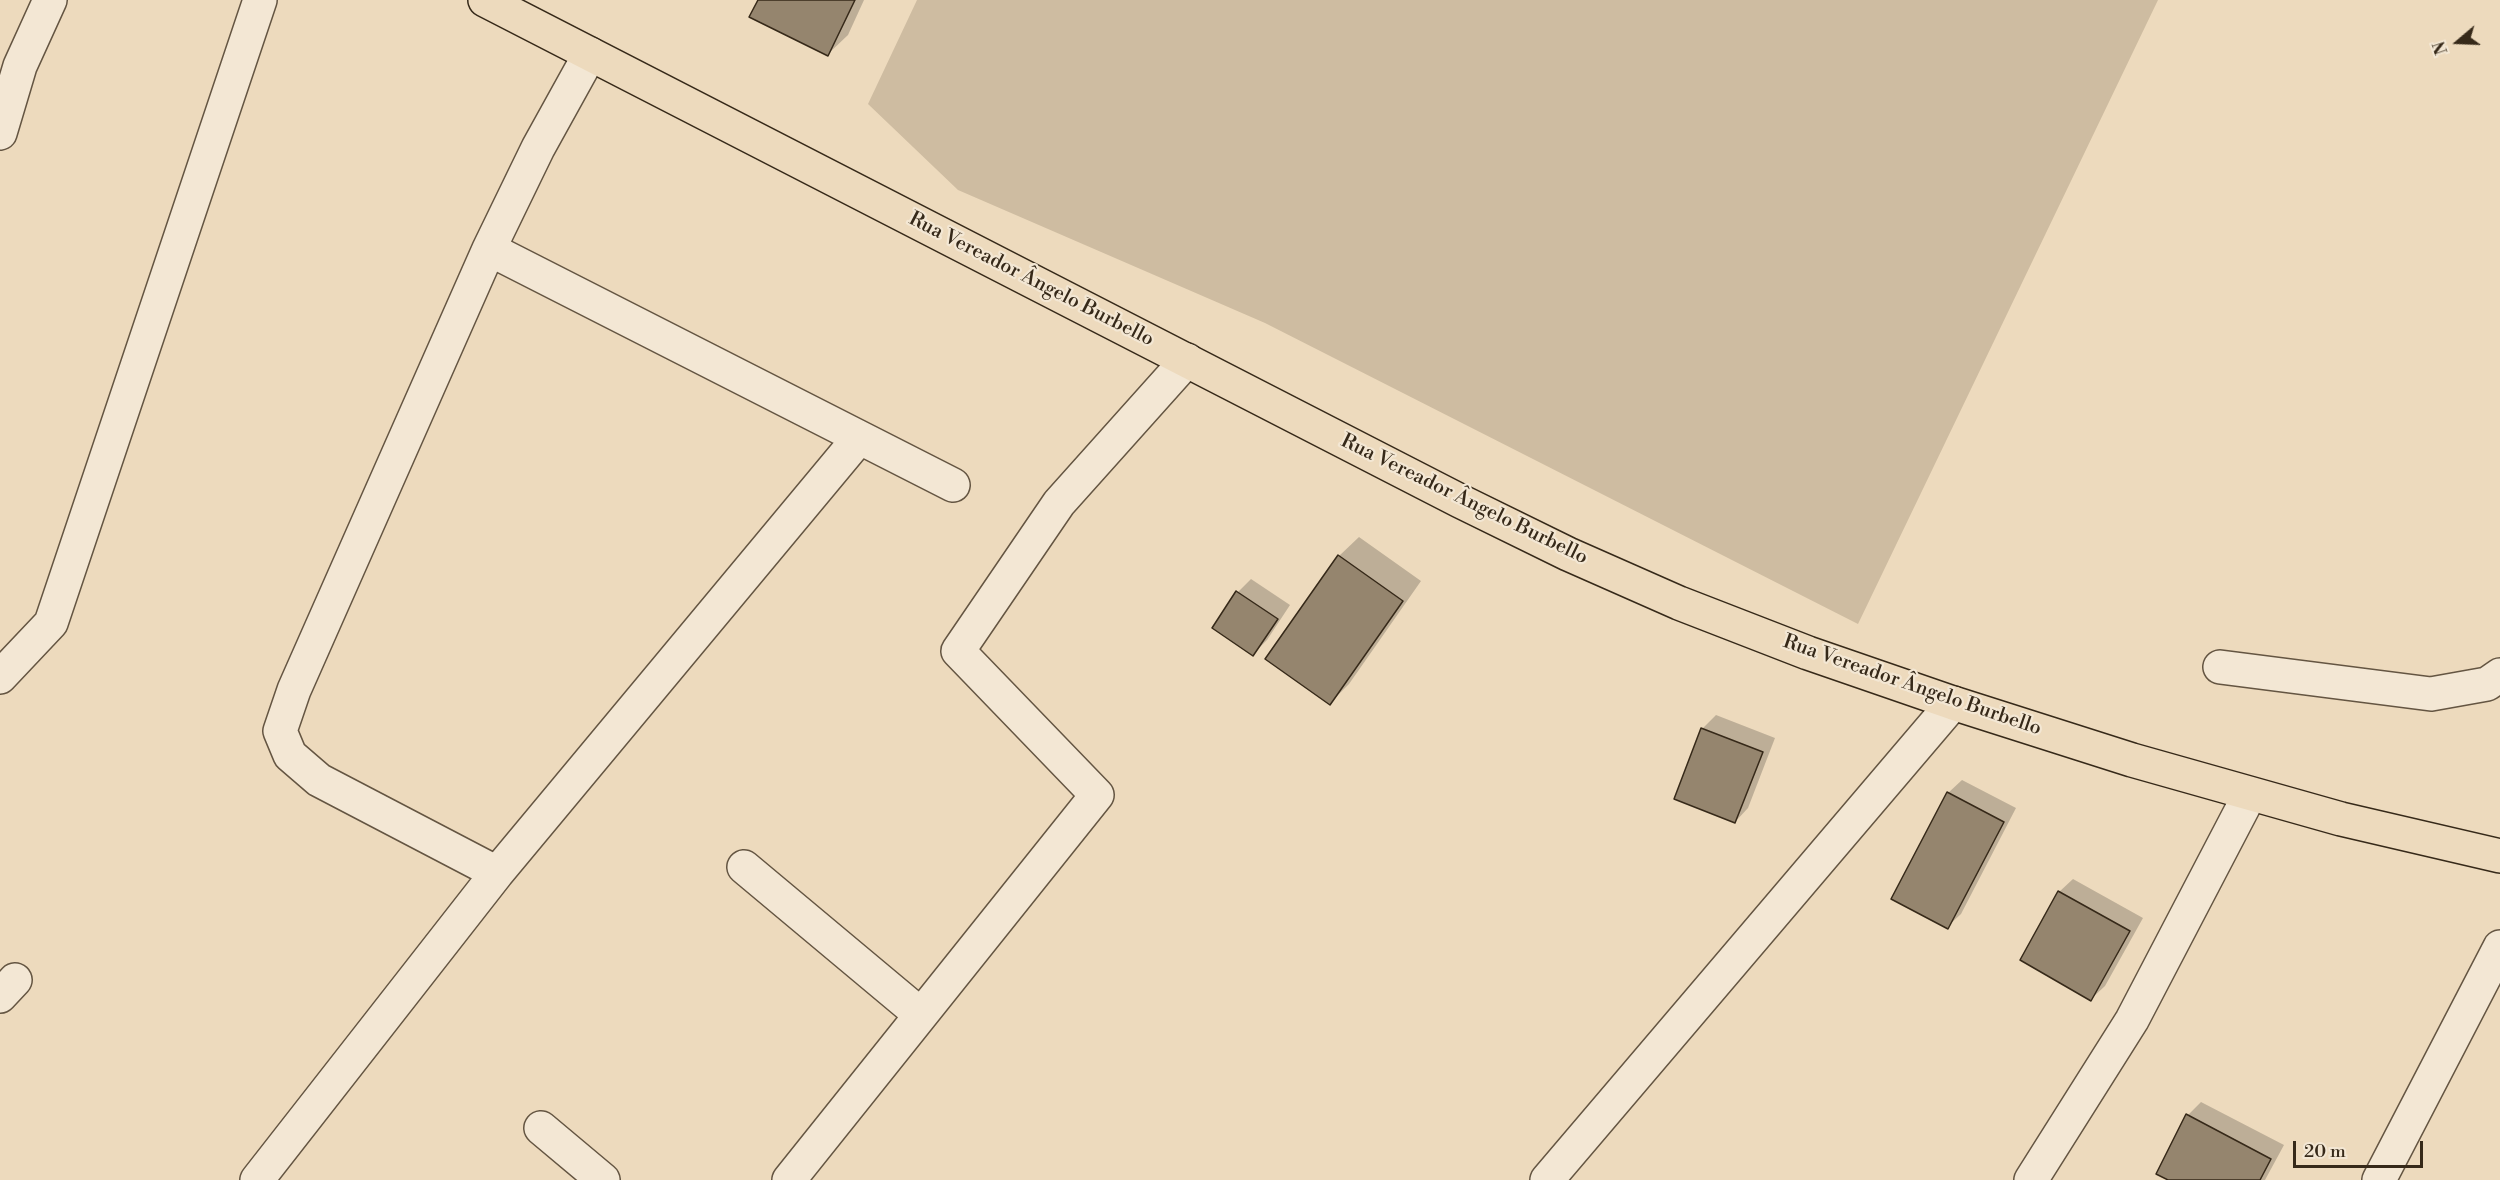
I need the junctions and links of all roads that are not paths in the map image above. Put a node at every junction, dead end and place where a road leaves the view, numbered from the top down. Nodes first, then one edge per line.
1 (50, 0) edge
2 (260, 0) edge
3 (485, 0) edge
4 (590, 54) junction
5 (0, 133) edge
6 (489, 249) junction
7 (1187, 360) junction
8 (859, 438) junction
9 (953, 485) dead end
10 (2220, 667) dead end
11 (2500, 675) edge
12 (0, 677) edge
13 (1953, 703) junction
14 (2250, 794) junction
15 (2500, 856) edge
16 (744, 867) dead end
17 (497, 873) junction
18 (2500, 947) edge
19 (921, 1015) junction
20 (542, 1128) dead end
21 (257, 1180) edge
22 (603, 1180) edge
23 (789, 1180) edge
24 (1547, 1180) edge
25 (2031, 1180) edge
26 (2379, 1180) edge

1 - 5 street
2 - 12 street
3 - 4 main road, Rua Vereador Ângelo Burbello
4 - 6 street
4 - 7 main road, Rua Vereador Ângelo Burbello
6 - 8 street
6 - 17 street
7 - 13 main road, Rua Vereador Ângelo Burbello
7 - 19 street
8 - 9 street
8 - 17 street
10 - 11 street
13 - 14 main road, Rua Vereador Ângelo Burbello
13 - 24 street
14 - 15 main road, Rua Vereador Ângelo Burbello
14 - 25 street
16 - 19 street
17 - 21 street
18 - 26 street
19 - 23 street
20 - 22 street

